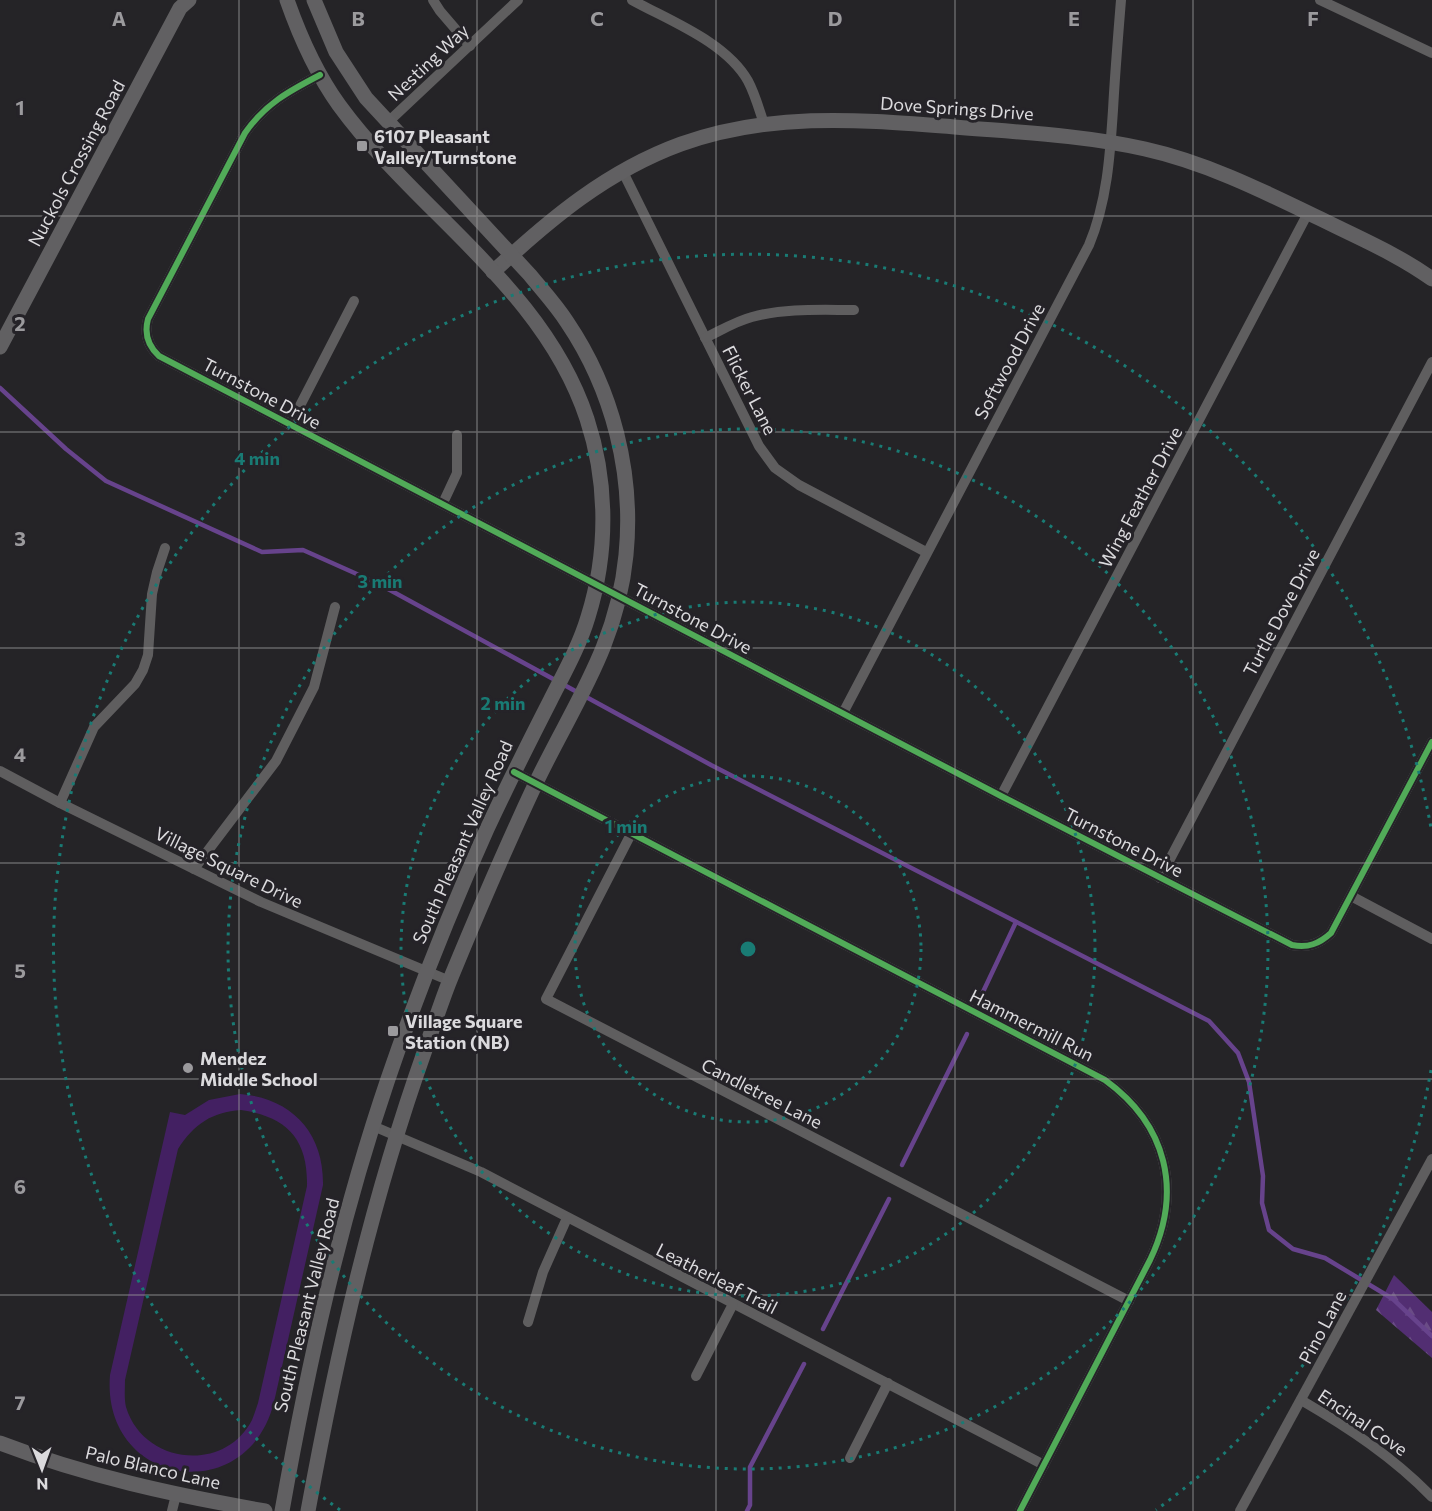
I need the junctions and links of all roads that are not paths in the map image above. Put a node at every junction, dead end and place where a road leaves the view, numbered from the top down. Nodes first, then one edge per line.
1 (287, 0) edge
2 (314, 0) edge
3 (433, 0) edge
4 (518, 0) edge
5 (632, 0) edge
6 (1121, 0) edge
7 (1320, 0) edge
8 (185, 3) edge
9 (470, 46) junction
10 (1432, 53) edge
11 (320, 75) junction
12 (387, 123) junction
13 (764, 124) junction
14 (1111, 142) junction
15 (622, 170) junction
16 (1308, 213) junction
17 (511, 255) junction
18 (493, 272) junction
19 (1432, 279) edge
20 (354, 301) dead end
21 (854, 310) dead end
22 (705, 338) junction
23 (3, 340) edge
24 (1432, 362) edge
25 (290, 425) junction
26 (457, 435) dead end
27 (442, 503) junction
28 (165, 548) dead end
29 (926, 552) junction
30 (597, 584) junction
31 (620, 596) junction
32 (335, 607) dead end
33 (843, 713) junction
34 (1432, 742) edge
35 (0, 771) edge
36 (514, 772) junction
37 (536, 784) junction
38 (1001, 796) junction
39 (60, 803) junction
40 (631, 834) junction
41 (194, 869) junction
42 (1160, 878) junction
43 (1351, 896) junction
44 (1432, 939) edge
45 (426, 971) junction
46 (450, 981) junction
47 (373, 1126) junction
48 (396, 1135) junction
49 (1432, 1159) edge
50 (567, 1218) junction
51 (1129, 1301) junction
52 (733, 1304) junction
53 (528, 1322) dead end
54 (696, 1376) dead end
55 (888, 1383) junction
56 (1301, 1400) junction
57 (1, 1445) edge
58 (850, 1458) dead end
59 (1044, 1465) junction
60 (176, 1495) junction
61 (1432, 1497) edge
62 (172, 1511) edge
63 (265, 1511) edge
64 (282, 1511) edge
65 (308, 1511) edge
66 (1020, 1511) edge
67 (1240, 1511) edge

1 - 11 main road, South Pleasant Valley Road
2 - 12 main road
3 - 9 street
4 - 9 street, Nesting Way
5 - 13 street
6 - 14 street, Softwood Drive
7 - 10 street
8 - 23 main road, Nuckols Crossing Road
9 - 12 street, Nesting Way
11 - 18 main road, South Pleasant Valley Road
11 - 25 street, Turnstone Drive
12 - 17 main road
13 - 14 main road, Dove Springs Drive
13 - 15 main road, Dove Springs Drive
14 - 16 main road, Dove Springs Drive
14 - 29 street, Softwood Drive
15 - 17 main road, Dove Springs Drive
15 - 22 street, Flicker Lane
16 - 19 main road, Dove Springs Drive
16 - 38 street, Wing Feather Drive
17 - 18 main road, Dove Springs Drive
17 - 31 main road
18 - 30 main road, South Pleasant Valley Road
20 - 25 street
21 - 22 street
22 - 29 street, Flicker Lane
24 - 42 street, Turtle Dove Drive
25 - 27 street, Turnstone Drive
26 - 27 street
27 - 30 street, Turnstone Drive
28 - 39 street
29 - 33 street, Softwood Drive
30 - 31 street, Turnstone Drive
30 - 36 main road, South Pleasant Valley Road
31 - 33 street, Turnstone Drive
31 - 37 main road
32 - 41 street
33 - 38 street, Turnstone Drive
34 - 43 street, Turnstone Drive
35 - 39 street, Village Square Drive
36 - 37 street, Hammermill Run
36 - 45 main road, South Pleasant Valley Road
37 - 40 street, Hammermill Run
37 - 46 main road
38 - 42 street, Turnstone Drive
39 - 41 street, Village Square Drive
40 - 51 street, Hammermill Run
40 - 51 street, Candletree Lane
41 - 45 street, Village Square Drive
42 - 43 street, Turnstone Drive
43 - 44 street
45 - 46 street, Village Square Drive
45 - 47 main road, South Pleasant Valley Road
46 - 48 main road
47 - 48 street, Leatherleaf Trail
47 - 64 main road, South Pleasant Valley Road
48 - 50 street, Leatherleaf Trail
48 - 65 main road
49 - 56 street, Pino Lane
50 - 52 street, Leatherleaf Trail
50 - 53 street
51 - 59 street, Hammermill Run
52 - 54 street
52 - 55 street, Leatherleaf Trail
55 - 58 street
55 - 59 street, Leatherleaf Trail
56 - 61 street, Encinal Cove
56 - 67 street, Pino Lane
57 - 60 main road, Palo Blanco Lane
59 - 66 street, Hammermill Run
60 - 62 street
60 - 63 main road, Palo Blanco Lane

